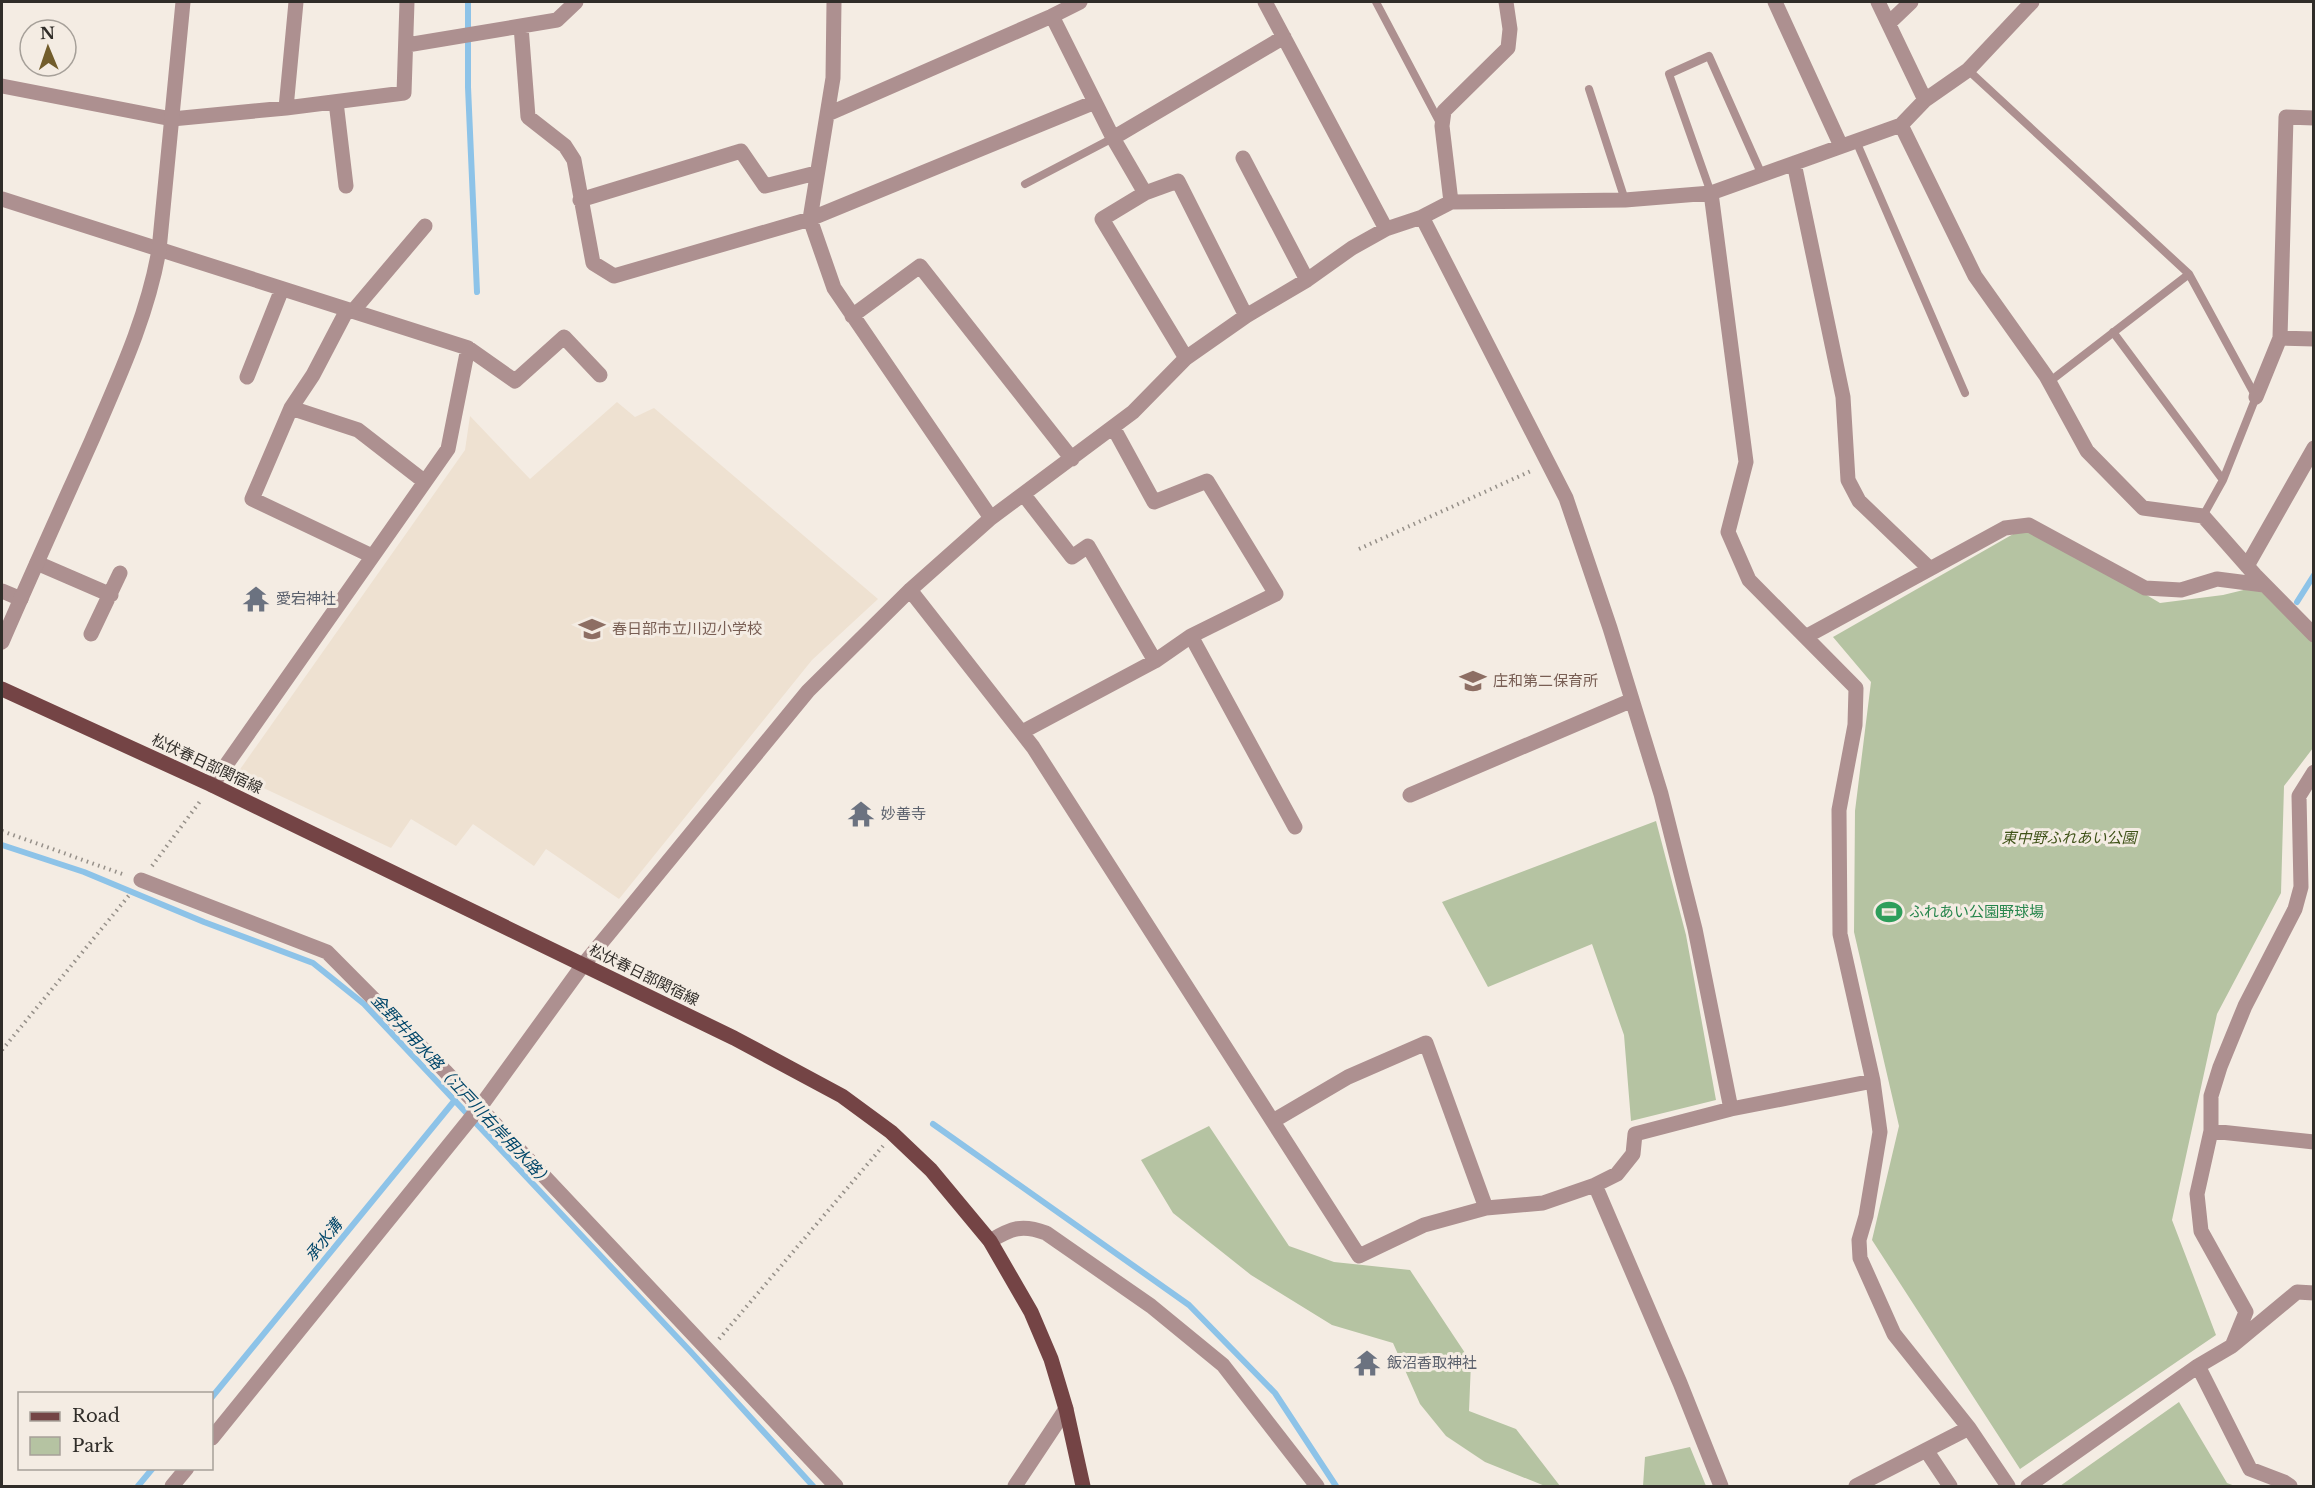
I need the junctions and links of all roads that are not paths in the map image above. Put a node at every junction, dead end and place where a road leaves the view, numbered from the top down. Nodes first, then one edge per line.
1 (183, 2) edge
2 (296, 2) edge
3 (407, 2) edge
4 (576, 2) edge
5 (834, 2) edge
6 (1080, 2) edge
7 (1265, 2) edge
8 (1376, 2) edge
9 (1506, 2) edge
10 (1775, 2) edge
11 (1878, 2) edge
12 (1911, 2) edge
13 (2031, 2) edge
14 (1052, 16) junction
15 (1889, 23) junction
16 (521, 26) junction
17 (1284, 37) junction
18 (407, 45) junction
19 (1968, 70) junction
20 (2, 86) edge
21 (1589, 90) dead end
22 (1925, 100) junction
23 (336, 102) junction
24 (1095, 102) junction
25 (286, 108) junction
26 (828, 114) junction
27 (2313, 118) edge
28 (172, 119) junction
29 (1901, 125) junction
30 (1442, 126) junction
31 (1113, 138) junction
32 (1849, 143) junction
33 (1243, 158) dead end
34 (1794, 163) junction
35 (816, 173) junction
36 (1762, 175) junction
37 (1026, 184) dead end
38 (346, 186) dead end
39 (1145, 193) junction
40 (1711, 193) junction
41 (2, 199) edge
42 (580, 200) junction
43 (1625, 200) junction
44 (1451, 202) junction
45 (1422, 217) junction
46 (810, 219) junction
47 (424, 226) dead end
48 (1386, 229) junction
49 (159, 250) junction
50 (2189, 274) junction
51 (1307, 280) junction
52 (282, 289) junction
53 (350, 310) junction
54 (852, 316) junction
55 (1246, 316) junction
56 (2113, 332) junction
57 (2280, 338) junction
58 (2313, 339) edge
59 (468, 348) junction
60 (1186, 358) junction
61 (600, 375) dead end
62 (247, 377) dead end
63 (2049, 382) junction
64 (1965, 393) dead end
65 (2256, 398) junction
66 (291, 408) junction
67 (1113, 427) junction
68 (2313, 448) edge
69 (1072, 459) junction
70 (2223, 480) junction
71 (425, 482) junction
72 (1024, 495) junction
73 (2203, 516) junction
74 (991, 518) junction
75 (372, 556) junction
76 (37, 563) junction
77 (2247, 566) junction
78 (1929, 568) junction
79 (120, 573) dead end
80 (2264, 585) junction
81 (910, 590) junction
82 (2, 591) edge
83 (111, 595) junction
84 (21, 599) junction
85 (91, 634) dead end
86 (2313, 635) edge
87 (1191, 636) junction
88 (1807, 636) junction
89 (2, 642) edge
90 (1155, 661) junction
91 (2, 689) edge
92 (1630, 701) junction
93 (1022, 732) junction
94 (2313, 772) edge
95 (212, 785) junction
96 (1410, 795) dead end
97 (1295, 827) dead end
98 (141, 880) road end
99 (583, 965) junction
100 (1873, 1081) junction
101 (478, 1109) junction
102 (1731, 1109) junction
103 (1273, 1121) junction
104 (2211, 1131) junction
105 (2313, 1142) edge
106 (1595, 1185) junction
107 (1486, 1208) junction
108 (990, 1241) junction
109 (2313, 1293) edge
110 (2232, 1346) junction
111 (2198, 1366) junction
112 (1066, 1409) junction
113 (1969, 1428) junction
114 (213, 1437) edge
115 (1926, 1450) junction
116 (185, 1470) edge
117 (172, 1486) edge
118 (836, 1486) edge
119 (1015, 1486) edge
120 (1083, 1486) edge
121 (1317, 1486) edge
122 (1721, 1486) edge
123 (1856, 1486) edge
124 (1950, 1486) edge
125 (2008, 1486) edge
126 (2028, 1486) edge
127 (2290, 1486) edge

1 - 28 street
2 - 25 street
3 - 18 street
4 - 16 street
5 - 26 street
6 - 14 street
7 - 17 street
8 - 30 lane
9 - 30 street
10 - 32 street
11 - 15 street
12 - 15 street
13 - 19 street
14 - 24 street
14 - 26 street
15 - 22 street
16 - 18 street
16 - 42 street
17 - 31 street
17 - 48 street
18 - 23 street
19 - 22 street
19 - 50 lane
20 - 28 street
21 - 43 lane
22 - 29 street
23 - 25 street
23 - 38 street
24 - 31 street
24 - 46 street
25 - 28 street
26 - 35 street
27 - 57 street
28 - 49 street
29 - 32 street
29 - 63 street
30 - 44 street
31 - 37 lane
31 - 39 street
32 - 34 street
32 - 64 lane
33 - 51 street
34 - 36 street
34 - 78 street
35 - 42 street
35 - 46 street
36 - 40 street
36 - 40 lane
39 - 55 street
39 - 60 street
40 - 43 street
40 - 88 street
41 - 49 street
42 - 46 street
43 - 44 street
44 - 45 street
45 - 48 street
45 - 92 street
46 - 54 street
47 - 53 street
48 - 51 street
49 - 52 street
49 - 76 street
50 - 56 lane
50 - 65 lane
51 - 55 street
52 - 53 street
52 - 62 street
53 - 59 street
53 - 66 street
54 - 69 street
54 - 74 street
55 - 60 street
56 - 63 lane
56 - 70 lane
57 - 58 street
57 - 65 street
59 - 61 street
59 - 71 street
60 - 67 street
63 - 73 street
65 - 70 lane
66 - 71 street
66 - 75 street
67 - 69 street
67 - 87 street
68 - 77 street
69 - 72 street
70 - 73 lane
71 - 75 street
72 - 74 street
72 - 90 street
73 - 77 street
74 - 81 street
75 - 95 street
76 - 83 street
76 - 84 street
77 - 80 street
78 - 80 street
78 - 88 street
79 - 83 street
80 - 86 street
81 - 93 street
81 - 99 street
82 - 84 street
83 - 85 street
84 - 89 street
87 - 90 street
87 - 97 street
88 - 100 street
90 - 93 street
91 - 95 main road, 松伏春日部関宿線
92 - 96 street
92 - 102 street
93 - 103 street
94 - 104 street
95 - 99 main road, 松伏春日部関宿線
98 - 101 street
99 - 101 street
99 - 108 main road, 松伏春日部関宿線
100 - 102 street
100 - 113 street
101 - 114 street
101 - 118 street
102 - 106 street
103 - 107 street
103 - 107 street
104 - 105 street
104 - 110 street
106 - 107 street
106 - 122 street
108 - 112 main road, 松伏春日部関宿線
108 - 121 street
109 - 110 street
110 - 111 street
111 - 126 street
111 - 127 street
112 - 119 street
112 - 120 main road, 松伏春日部関宿線
113 - 115 street
113 - 125 street
115 - 123 street
115 - 124 street
116 - 117 street

